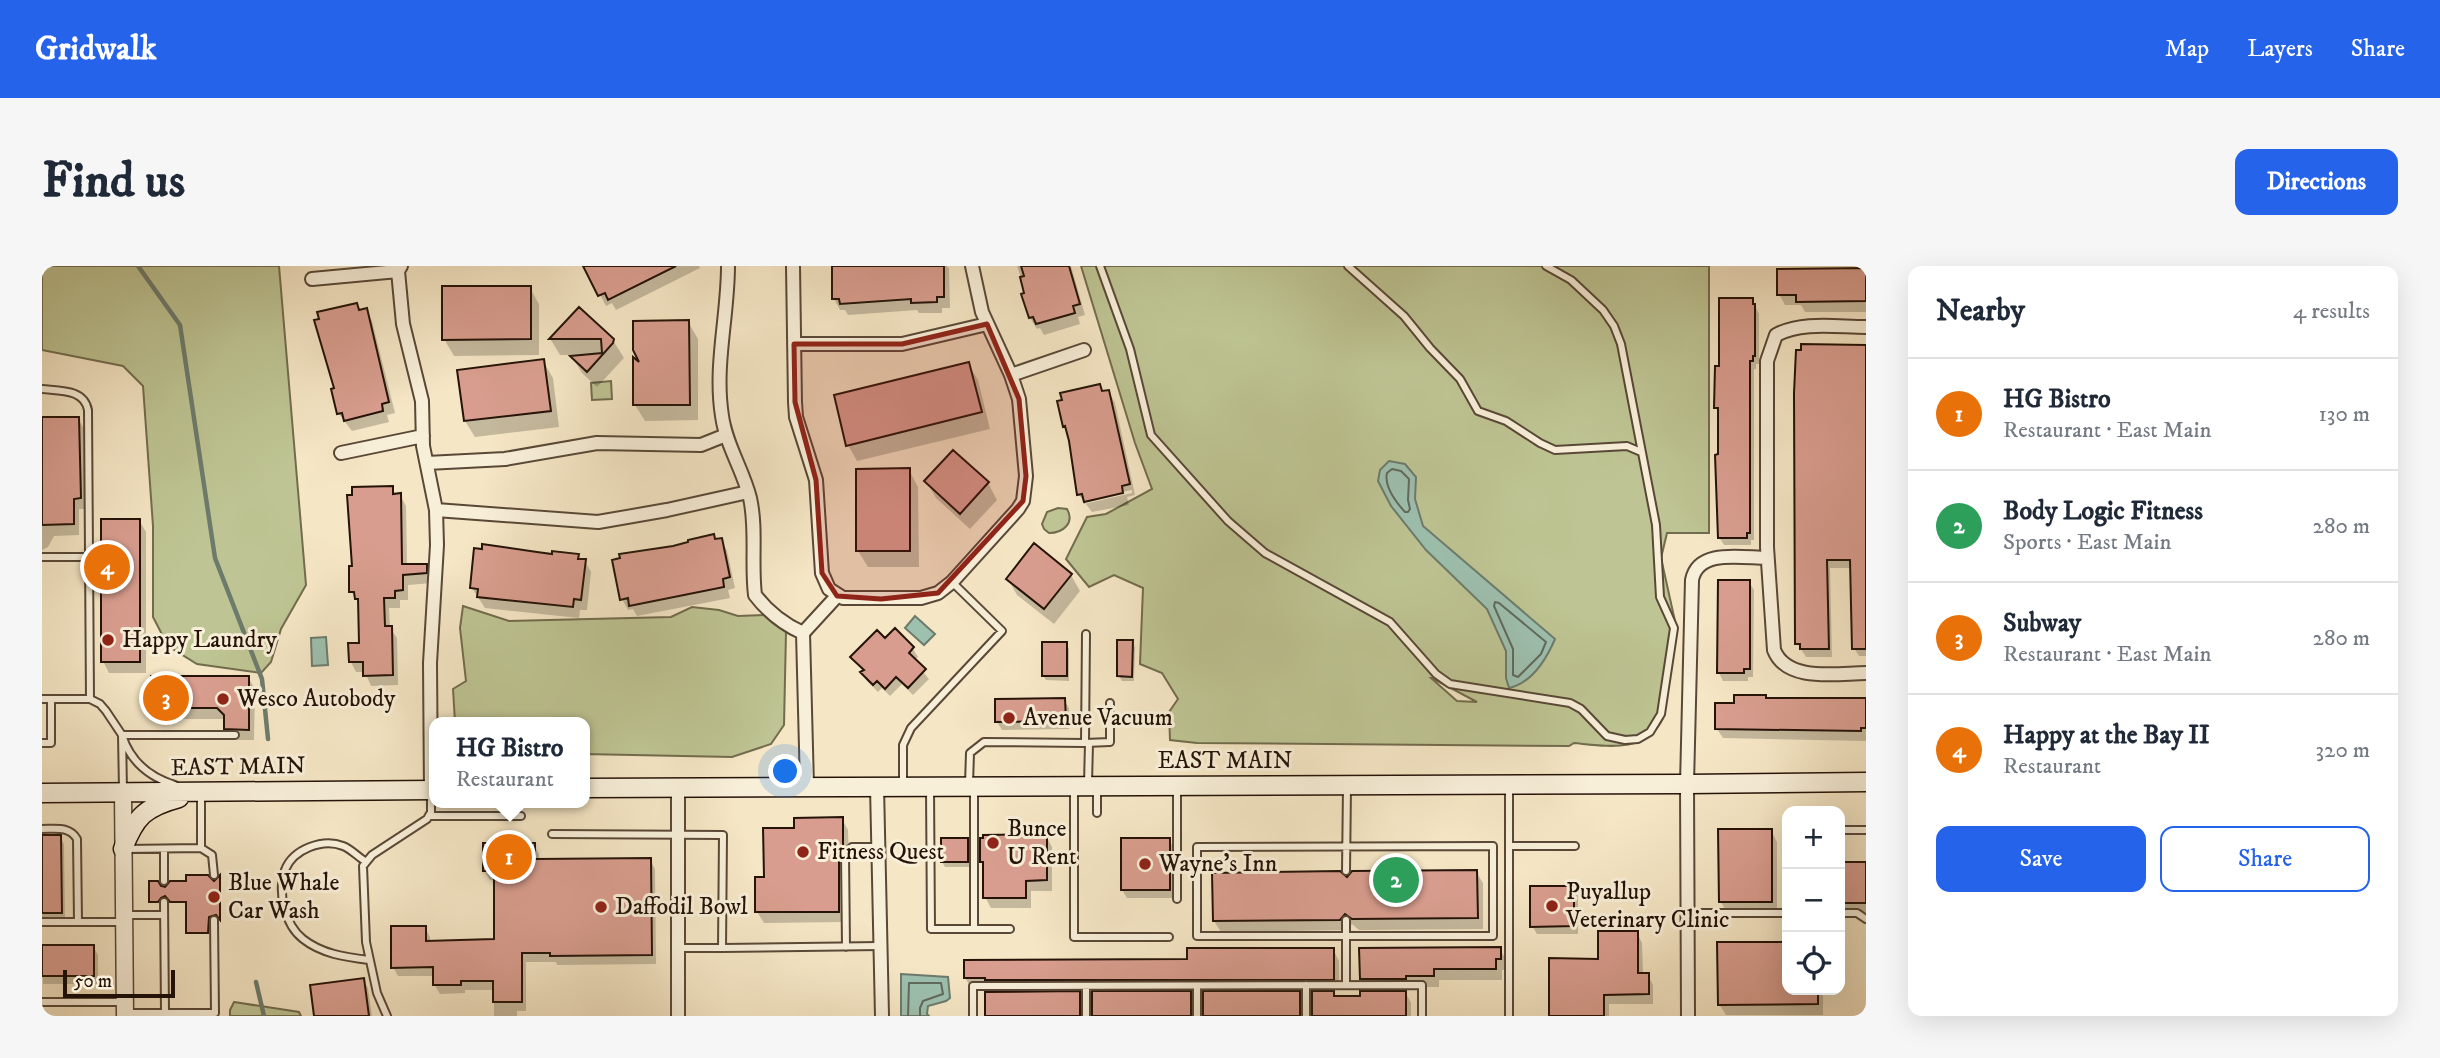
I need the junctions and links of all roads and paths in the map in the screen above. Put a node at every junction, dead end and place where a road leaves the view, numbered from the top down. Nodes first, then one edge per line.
1 (728, 266) edge
2 (793, 266) edge
3 (972, 266) edge
4 (1100, 266) edge
5 (1348, 266) edge
6 (1546, 266) edge
7 (400, 268) edge
8 (312, 279) dead end
9 (987, 324) junction
10 (1866, 327) edge
11 (793, 344) junction
12 (1084, 350) dead end
13 (1011, 375) junction
14 (42, 389) edge
15 (726, 435) junction
16 (423, 436) junction
17 (1642, 452) junction
18 (341, 453) dead end
19 (427, 463) junction
20 (748, 492) junction
21 (436, 510) junction
22 (42, 557) edge
23 (89, 557) junction
24 (1767, 558) junction
25 (952, 582) junction
26 (837, 596) junction
27 (803, 634) junction
28 (1086, 634) dead end
29 (1866, 673) edge
30 (42, 699) edge
31 (51, 699) junction
32 (90, 699) junction
33 (1111, 703) dead end
34 (431, 717) edge
35 (122, 735) junction
36 (235, 735) dead end
37 (42, 743) edge
38 (1087, 743) junction
39 (1866, 782) edge
40 (1177, 785) junction
41 (1347, 785) junction
42 (1509, 785) junction
43 (1687, 785) junction
44 (807, 786) junction
45 (877, 786) junction
46 (903, 786) junction
47 (930, 786) junction
48 (971, 786) junction
49 (1086, 786) junction
50 (678, 787) junction
51 (590, 788) edge
52 (429, 790) edge
53 (123, 792) junction
54 (42, 793) edge
55 (201, 793) junction
56 (431, 808) edge
57 (1097, 813) dead end
58 (430, 816) junction
59 (521, 816) dead end
60 (42, 829) edge
61 (1845, 830) edge
62 (1866, 830) edge
63 (552, 834) dead end
64 (678, 835) junction
65 (1509, 846) junction
66 (1575, 846) dead end
67 (878, 847) junction
68 (1346, 847) junction
69 (201, 848) junction
70 (123, 849) junction
71 (164, 849) junction
72 (365, 861) junction
73 (1346, 871) dead end
74 (214, 875) dead end
75 (164, 881) dead end
76 (1177, 899) dead end
77 (164, 902) dead end
78 (1688, 913) junction
79 (1782, 913) edge
80 (1845, 913) edge
81 (164, 915) junction
82 (124, 919) junction
83 (1346, 919) dead end
84 (1866, 919) edge
85 (214, 920) dead end
86 (42, 922) edge
87 (78, 922) junction
88 (974, 929) junction
89 (1010, 929) dead end
90 (1346, 936) junction
91 (1169, 937) dead end
92 (880, 946) junction
93 (846, 947) junction
94 (678, 948) junction
95 (722, 948) junction
96 (369, 960) junction
97 (1306, 985) junction
98 (1346, 985) junction
99 (1087, 986) junction
100 (1197, 986) junction
101 (42, 1002) edge
102 (125, 1010) edge
103 (165, 1013) junction
104 (387, 1016) edge
105 (678, 1016) edge
106 (881, 1016) edge
107 (973, 1016) edge
108 (1086, 1016) edge
109 (1197, 1016) edge
110 (1306, 1016) edge
111 (1422, 1016) edge
112 (1509, 1016) edge
113 (1688, 1016) edge

1 - 15 street
2 - 11 street
3 - 9 street
4 - 17 lane
5 - 17 lane
6 - 17 lane
7 - 8 street
7 - 16 street
9 - 11 street
9 - 13 street
10 - 24 street
11 - 26 street
12 - 13 street
13 - 25 street
14 - 23 lane
15 - 19 street
15 - 20 street
16 - 18 street
16 - 19 street
19 - 21 street
20 - 21 street
20 - 27 street
21 - 34 street
22 - 23 lane
23 - 32 lane
24 - 29 street
24 - 43 street
25 - 26 street
25 - 46 lane
26 - 27 street
27 - 44 street
28 - 38 lane
30 - 31 lane
31 - 32 lane
31 - 37 lane
32 - 35 lane
33 - 38 lane
35 - 36 lane
35 - 53 lane
35 - 55 lane
38 - 48 lane
38 - 49 lane
39 - 43 main road, EAST MAIN
40 - 41 main road, EAST MAIN
40 - 49 main road, EAST MAIN
40 - 76 lane
41 - 42 main road, EAST MAIN
41 - 68 lane
42 - 43 main road, EAST MAIN
42 - 65 lane
43 - 78 street
44 - 45 main road, EAST MAIN
44 - 50 main road, EAST MAIN
45 - 46 main road, EAST MAIN
45 - 67 street
46 - 47 main road, EAST MAIN
47 - 48 main road, EAST MAIN
47 - 88 lane
48 - 49 main road, EAST MAIN
48 - 88 lane
49 - 57 lane
49 - 91 lane
50 - 51 main road, EAST MAIN
50 - 64 street
52 - 55 main road, EAST MAIN
53 - 54 main road, EAST MAIN
53 - 55 main road, EAST MAIN
53 - 70 street
55 - 69 lane
55 - 70 main road
56 - 58 lane
58 - 59 lane
58 - 72 lane
60 - 87 lane
61 - 62 lane
63 - 64 lane
64 - 94 street
64 - 95 lane
65 - 66 lane
65 - 112 lane
67 - 92 street
67 - 93 lane
68 - 73 lane
68 - 90 lane
68 - 90 lane
69 - 71 lane
69 - 74 lane
70 - 71 lane
70 - 82 street
71 - 75 lane
72 - 96 lane
72 - 96 lane
77 - 81 lane
78 - 79 lane
78 - 113 street
80 - 84 lane
81 - 82 lane
81 - 103 lane
82 - 87 lane
82 - 102 street
83 - 90 lane
85 - 103 lane
86 - 87 lane
88 - 89 lane
90 - 98 lane
92 - 93 lane
92 - 106 street
93 - 95 lane
94 - 95 lane
94 - 105 street
96 - 104 lane
97 - 98 lane
97 - 100 lane
97 - 110 lane
98 - 111 lane
99 - 100 lane
99 - 107 lane
99 - 108 lane
100 - 109 lane
101 - 102 lane
102 - 103 lane

